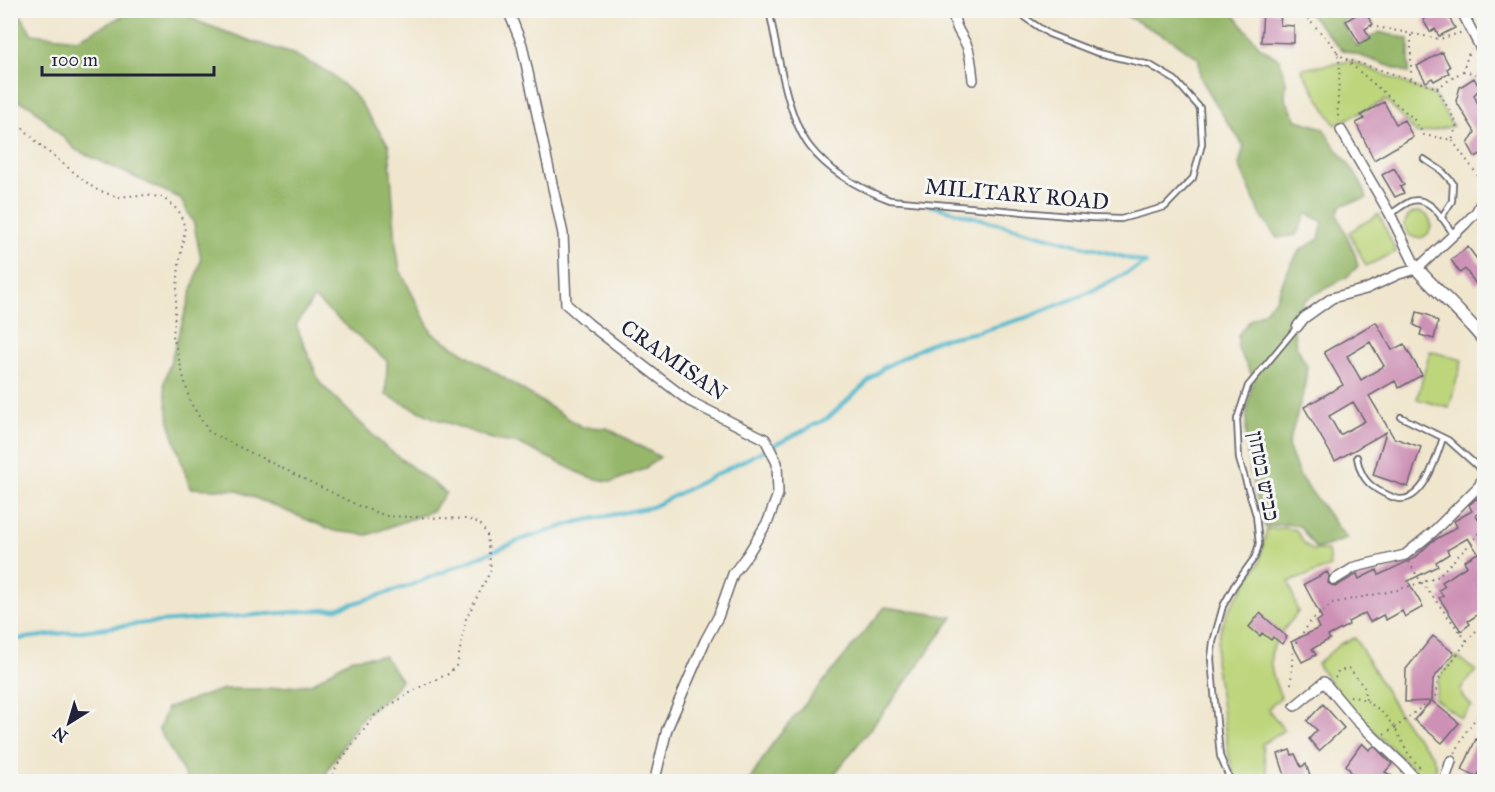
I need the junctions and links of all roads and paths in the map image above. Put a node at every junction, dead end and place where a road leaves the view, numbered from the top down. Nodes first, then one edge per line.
1 (508, 10) edge
2 (769, 10) edge
3 (954, 10) edge
4 (1019, 10) edge
5 (1299, 10) edge
6 (1461, 10) edge
7 (1371, 26) dead end
8 (1473, 33) junction
9 (1411, 35) junction
10 (1337, 52) junction
11 (1485, 55) edge
12 (1345, 58) junction
13 (1463, 70) junction
14 (1485, 76) edge
15 (973, 80) dead end
16 (1411, 80) junction
17 (1437, 88) junction
18 (10, 115) edge
19 (1341, 130) joint
20 (1452, 140) junction
21 (1424, 159) dead end
22 (1485, 184) edge
23 (1485, 197) edge
24 (1390, 214) junction
25 (1441, 218) junction
26 (1454, 235) junction
27 (1417, 269) junction
28 (1297, 327) joint
29 (1485, 340) edge
30 (1401, 417) dead end
31 (1443, 438) junction
32 (1357, 457) dead end
33 (1484, 480) edge
34 (1485, 526) edge
35 (1405, 555) junction
36 (1334, 580) dead end
37 (1422, 583) junction
38 (1485, 622) edge
39 (1467, 641) junction
40 (1336, 682) dead end
41 (1291, 684) dead end
42 (1347, 695) dead end
43 (1435, 699) dead end
44 (1366, 700) junction
45 (1424, 705) dead end
46 (1295, 706) dead end
47 (1485, 719) edge
48 (1395, 728) junction
49 (1451, 761) joint
50 (1421, 778) edge
51 (330, 782) edge
52 (657, 782) edge
53 (1231, 782) edge
54 (1444, 782) edge

1 - 52 street, CRAMISAN
2 - 4 lane, MILITARY ROAD
3 - 15 street
5 - 10 path
6 - 8 street
7 - 9 path
8 - 9 path
8 - 11 street
8 - 13 path
9 - 16 path
10 - 12 path
10 - 19 path
12 - 16 path
12 - 20 path
13 - 14 path
13 - 17 path
16 - 17 path
17 - 20 path
18 - 51 path
19 - 24 street
20 - 22 path
21 - 25 lane
23 - 26 street
24 - 25 lane
24 - 27 street
25 - 26 lane
26 - 27 street
27 - 28 street
27 - 29 street
28 - 53 lane, כביש בטחון
30 - 31 lane
31 - 32 lane
31 - 33 lane
33 - 35 street
34 - 37 path
35 - 36 street
35 - 37 path
37 - 39 path
37 - 41 path
38 - 39 path
39 - 43 path
40 - 44 path
42 - 44 path
44 - 48 path
45 - 48 path
46 - 50 street
47 - 49 path
48 - 50 path
49 - 54 street

